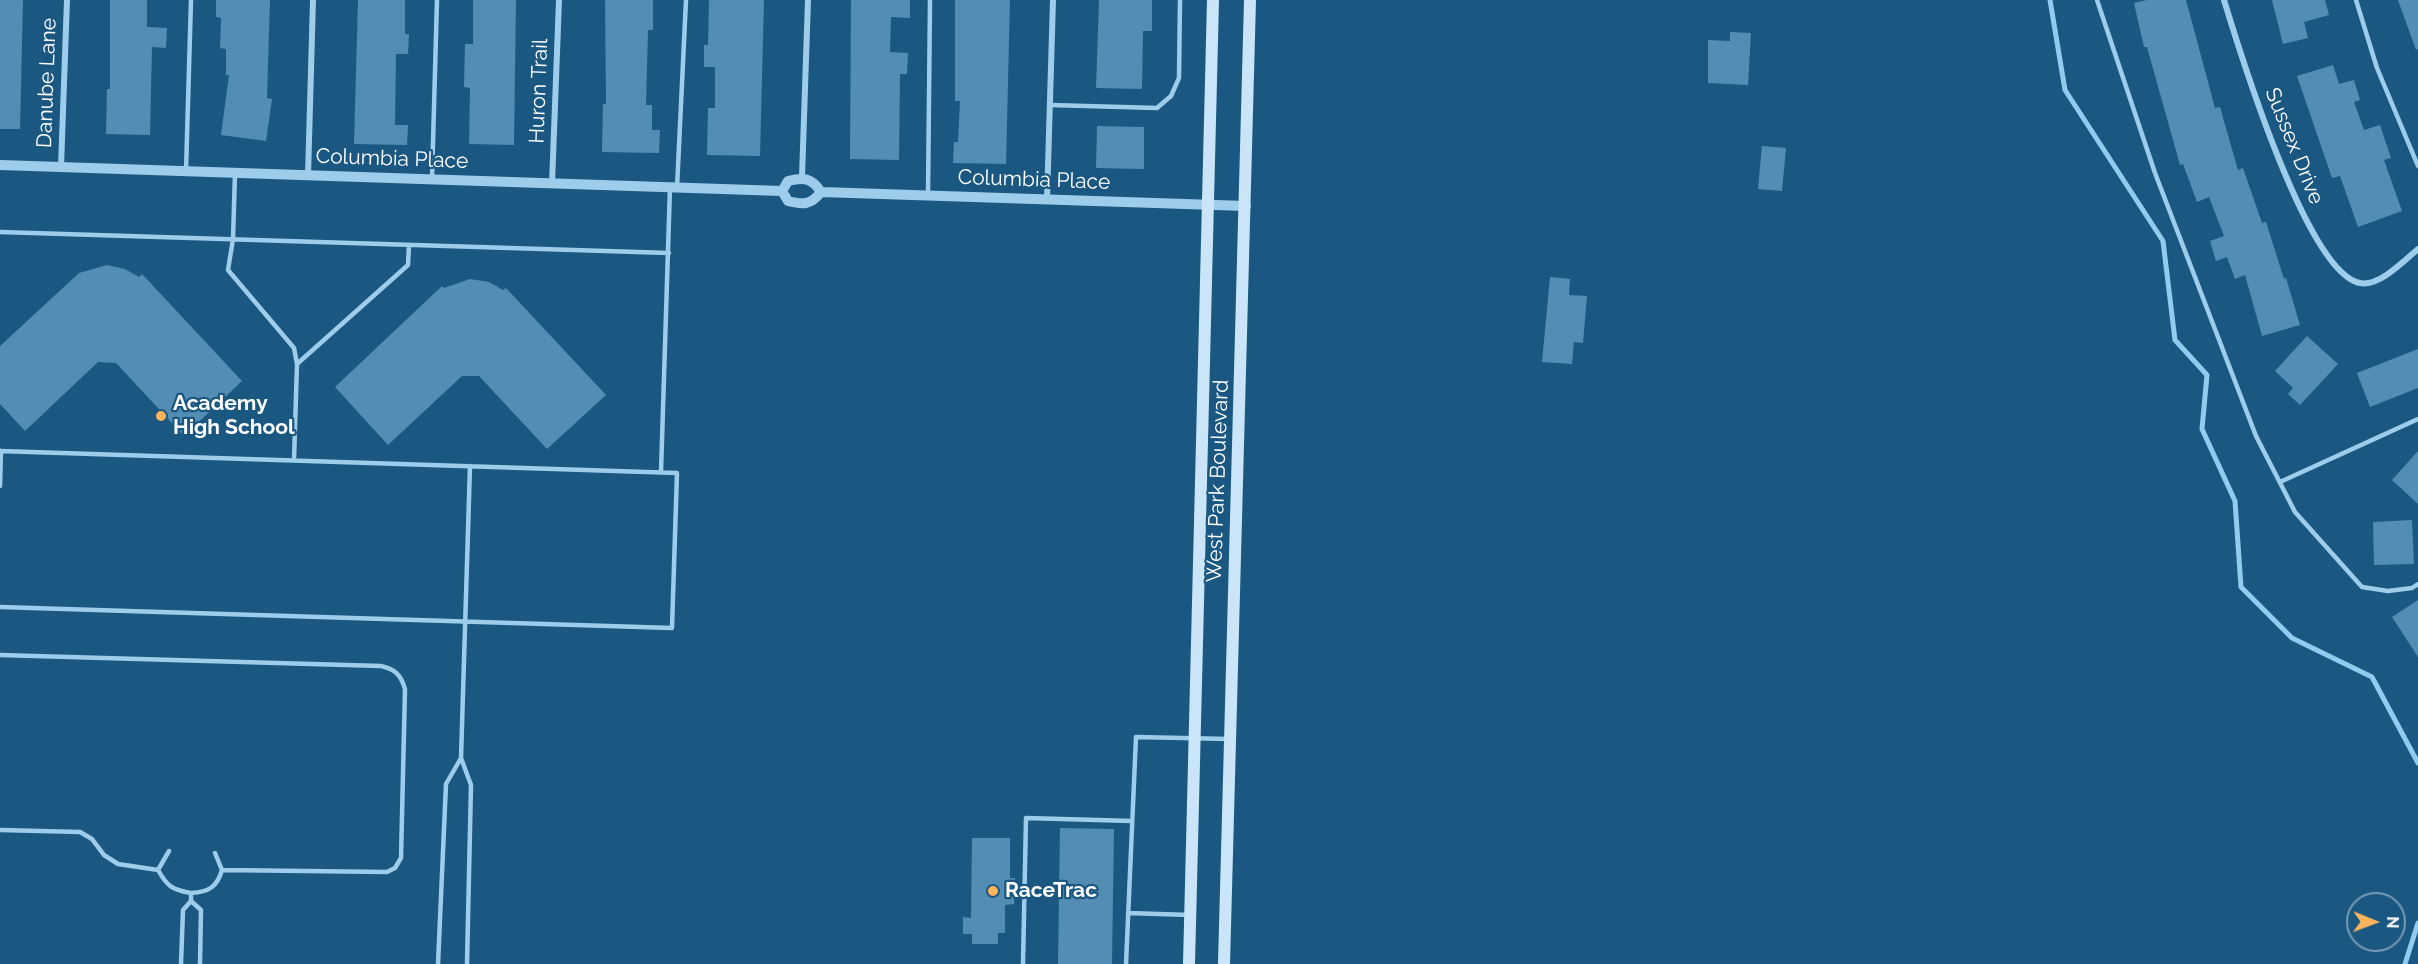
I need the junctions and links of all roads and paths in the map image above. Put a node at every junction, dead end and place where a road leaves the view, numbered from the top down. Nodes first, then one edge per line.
1 (67, 0) edge
2 (191, 0) edge
3 (313, 0) edge
4 (437, 0) edge
5 (559, 0) edge
6 (686, 0) edge
7 (807, 0) edge
8 (930, 0) edge
9 (1053, 0) edge
10 (1180, 0) edge
11 (1213, 0) edge
12 (1250, 0) edge
13 (2097, 0) edge
14 (2224, 0) edge
15 (2356, 0) edge
16 (1050, 105) junction
17 (0, 165) edge
18 (2418, 166) edge
19 (61, 167) junction
20 (186, 171) junction
21 (235, 173) junction
22 (308, 176) junction
23 (802, 177) junction
24 (432, 180) junction
25 (552, 184) junction
26 (674, 188) junction
27 (782, 191) junction
28 (821, 192) junction
29 (928, 196) junction
30 (1047, 200) junction
31 (1207, 205) junction
32 (1246, 206) junction
33 (0, 232) edge
34 (233, 239) junction
35 (409, 245) junction
36 (2418, 249) edge
37 (669, 253) junction
38 (297, 364) junction
39 (2418, 419) edge
40 (1, 451) edge
41 (294, 460) junction
42 (470, 466) junction
43 (661, 472) junction
44 (2280, 482) junction
45 (0, 486) edge
46 (2418, 584) edge
47 (0, 607) edge
48 (465, 622) junction
49 (0, 655) edge
50 (1193, 738) junction
51 (1229, 739) junction
52 (461, 758) junction
53 (1132, 821) junction
54 (0, 830) edge
55 (170, 851) dead end
56 (215, 853) dead end
57 (158, 870) junction
58 (222, 870) junction
59 (191, 893) junction
60 (191, 901) junction
61 (1128, 913) junction
62 (1190, 915) junction
63 (181, 964) edge
64 (200, 964) edge
65 (438, 964) edge
66 (467, 964) edge
67 (1023, 964) edge
68 (1126, 964) edge
69 (1189, 964) edge
70 (1224, 964) edge

1 - 19 street, Danube Lane
2 - 20 lane
3 - 22 street
4 - 24 lane
5 - 25 street, Huron Trail
6 - 26 lane
7 - 23 street
8 - 29 lane
9 - 16 street
10 - 16 lane
11 - 31 main road, West Park Boulevard
12 - 32 main road, West Park Boulevard
13 - 44 lane
14 - 36 street, Sussex Drive
15 - 18 lane
16 - 30 street
17 - 19 street, Columbia Place
19 - 20 street, Columbia Place
20 - 21 street, Columbia Place
21 - 22 street, Columbia Place
21 - 34 lane
22 - 24 street, Columbia Place
23 - 27 street
23 - 28 street
24 - 25 street, Columbia Place
25 - 26 street, Columbia Place
26 - 27 street, Columbia Place
26 - 37 lane
27 - 28 street, Columbia Place
28 - 29 street, Columbia Place
29 - 30 street, Columbia Place
30 - 31 street, Columbia Place
31 - 32 street, Columbia Place
31 - 50 main road, West Park Boulevard
32 - 51 main road, West Park Boulevard
33 - 34 lane
34 - 35 lane
34 - 38 lane
35 - 37 lane
35 - 38 lane
37 - 43 lane
38 - 41 lane
39 - 44 lane
40 - 41 lane
40 - 45 lane
41 - 42 lane
42 - 43 lane
42 - 48 lane
43 - 48 lane
44 - 46 lane
47 - 48 lane
48 - 52 lane
49 - 58 lane
50 - 51 lane
50 - 53 lane
50 - 62 main road, West Park Boulevard
51 - 70 main road, West Park Boulevard
52 - 65 lane
52 - 66 lane
53 - 61 lane
53 - 67 lane
54 - 57 lane
55 - 57 lane
56 - 58 lane
57 - 59 lane
58 - 59 lane
59 - 60 lane
60 - 63 lane
60 - 64 lane
61 - 62 lane
61 - 68 lane
62 - 69 main road, West Park Boulevard

